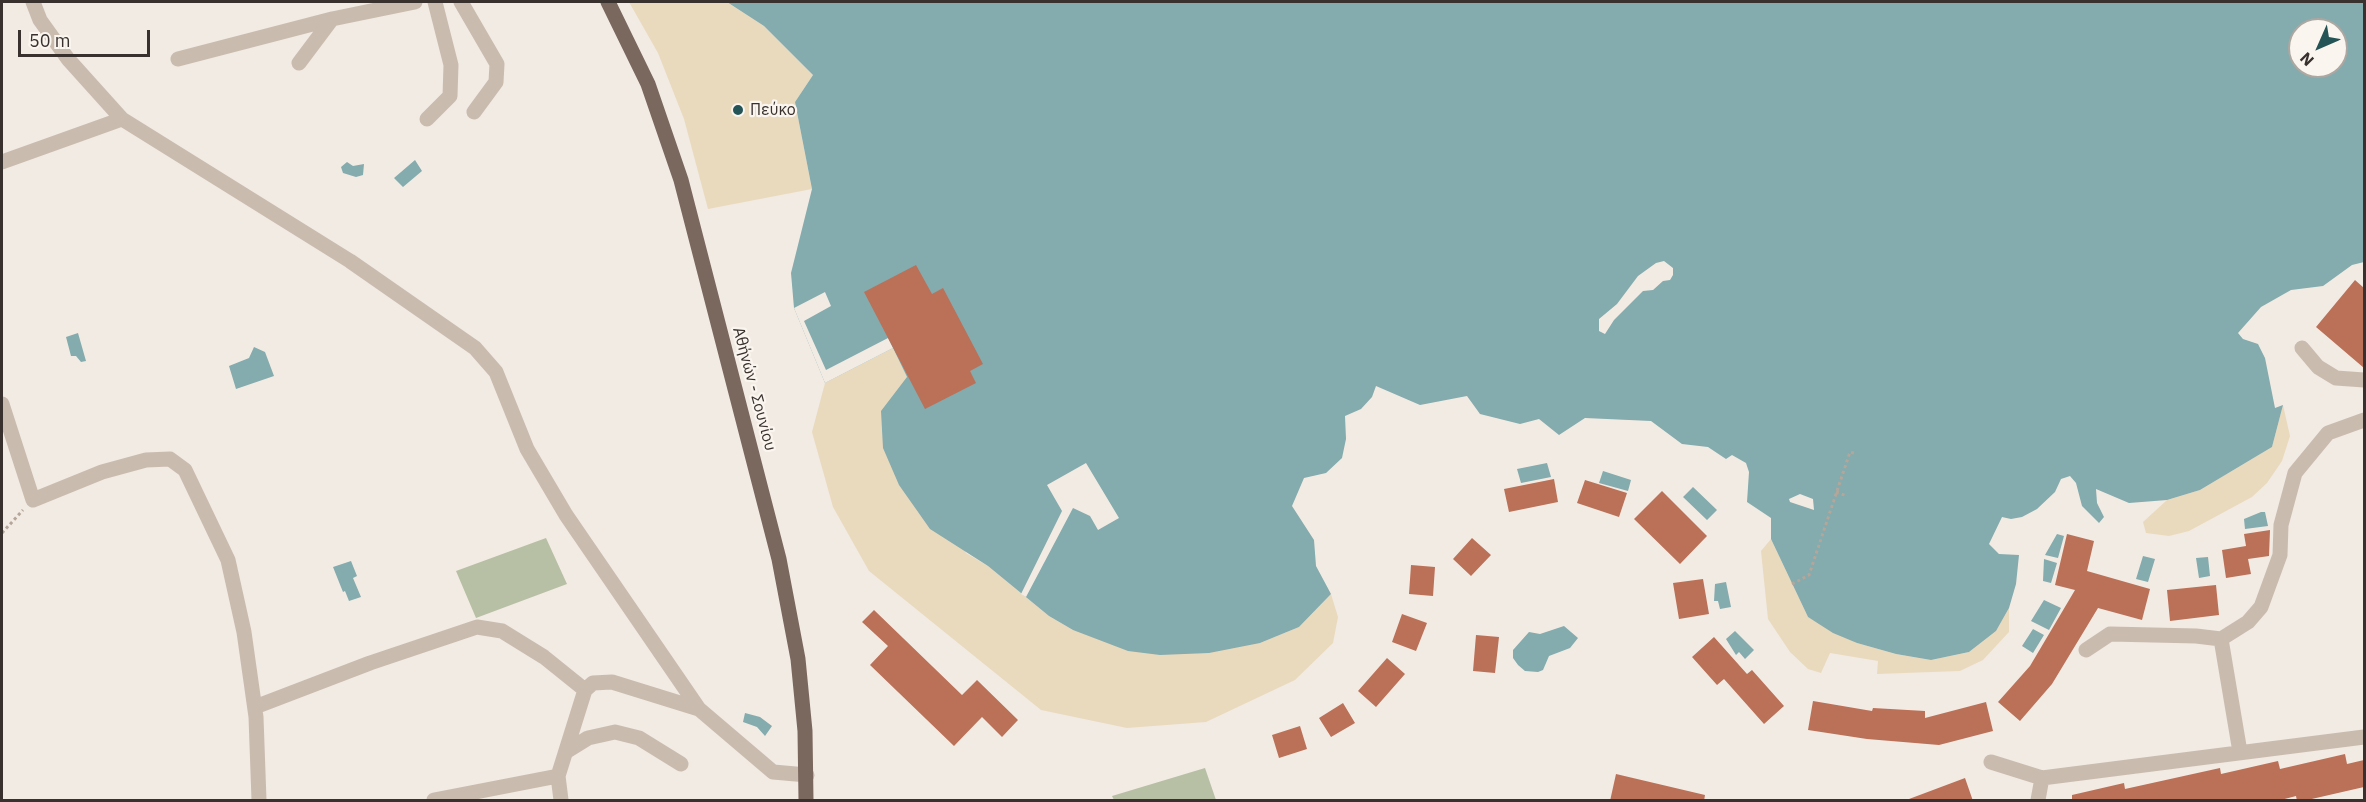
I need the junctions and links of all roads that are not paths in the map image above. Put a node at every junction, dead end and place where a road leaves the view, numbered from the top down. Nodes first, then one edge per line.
1 (33, 2) edge
2 (415, 2) edge
3 (435, 2) edge
4 (461, 2) edge
5 (608, 2) edge
6 (384, 5) edge
7 (332, 19) junction
8 (178, 59) dead end
9 (299, 63) dead end
10 (474, 112) dead end
11 (122, 119) junction
12 (427, 119) dead end
13 (2, 162) edge
14 (2302, 348) dead end
15 (2364, 380) edge
16 (2, 404) edge
17 (2364, 420) edge
18 (2222, 639) junction
19 (2086, 650) dead end
20 (585, 690) junction
21 (255, 707) junction
22 (699, 709) junction
23 (2364, 737) edge
24 (567, 751) junction
25 (2240, 752) junction
26 (1991, 762) dead end
27 (681, 764) dead end
28 (807, 775) junction
29 (558, 776) junction
30 (2042, 778) junction
31 (259, 801) edge
32 (434, 801) edge
33 (561, 801) edge
34 (806, 801) edge
35 (2038, 801) edge

1 - 11 street
2 - 6 street
3 - 12 street
4 - 10 street
5 - 28 main road, Αθήνών - Σουνίου
6 - 7 street
7 - 8 street
7 - 9 street
11 - 13 street
11 - 22 street
14 - 15 street
16 - 21 street
17 - 18 street
18 - 19 street
18 - 25 street
20 - 21 street
20 - 22 street
20 - 24 street
21 - 31 street
22 - 28 street
23 - 25 street
24 - 27 street
24 - 29 street
25 - 30 street
26 - 30 street
28 - 34 main road, Αθήνών - Σουνίου
29 - 32 street
29 - 33 street
30 - 35 street

